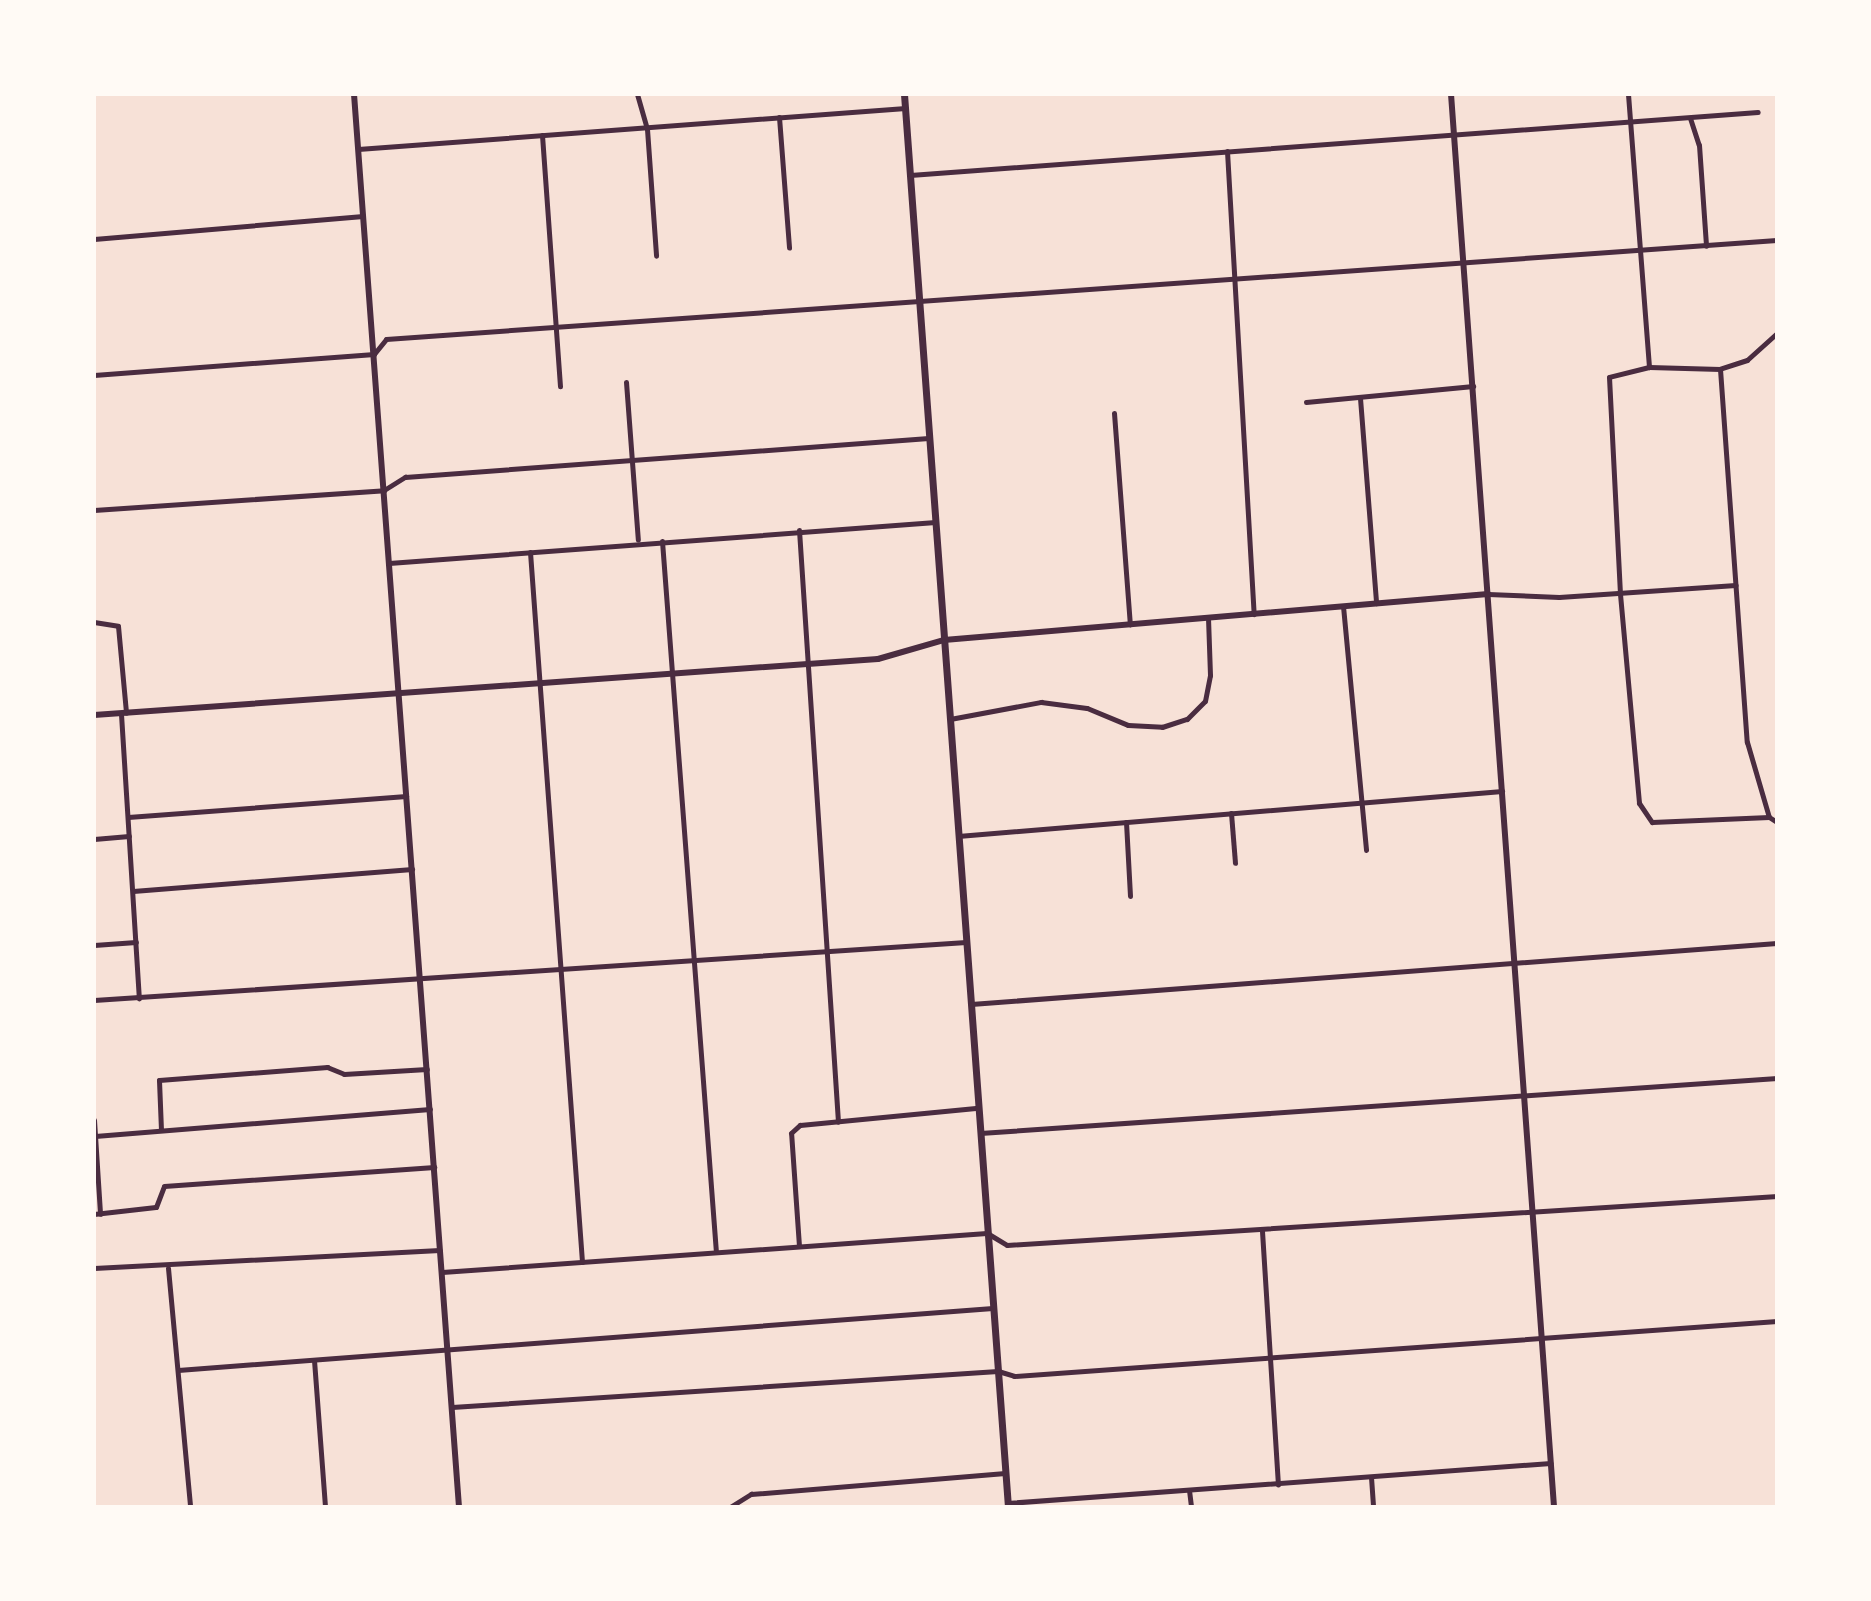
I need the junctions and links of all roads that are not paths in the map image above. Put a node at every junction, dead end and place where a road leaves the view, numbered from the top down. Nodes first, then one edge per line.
1 (354, 94) edge
2 (637, 94) edge
3 (904, 94) edge
4 (1451, 94) edge
5 (1628, 94) edge
6 (905, 108) junction
7 (1758, 112) dead end
8 (779, 117) junction
9 (1690, 118) junction
10 (1631, 121) junction
11 (647, 129) junction
12 (542, 135) junction
13 (1454, 137) junction
14 (358, 149) junction
15 (1227, 151) junction
16 (910, 175) junction
17 (363, 216) junction
18 (94, 239) edge
19 (1776, 240) edge
20 (1706, 246) junction
21 (789, 248) dead end
22 (1640, 250) junction
23 (656, 256) dead end
24 (1464, 264) junction
25 (1237, 280) junction
26 (919, 302) junction
27 (555, 327) junction
28 (1777, 333) edge
29 (374, 354) junction
30 (1649, 367) junction
31 (1720, 369) junction
32 (94, 375) edge
33 (626, 382) dead end
34 (560, 386) dead end
35 (1473, 386) junction
36 (1360, 398) junction
37 (1306, 402) dead end
38 (1114, 413) dead end
39 (929, 438) junction
40 (632, 459) junction
41 (384, 490) junction
42 (94, 510) edge
43 (935, 522) junction
44 (799, 530) junction
45 (638, 541) junction
46 (662, 541) junction
47 (530, 552) junction
48 (389, 563) junction
49 (1736, 585) junction
50 (1488, 594) junction
51 (1620, 594) junction
52 (1376, 603) junction
53 (1343, 606) junction
54 (1254, 614) junction
55 (1208, 618) junction
56 (94, 622) edge
57 (1130, 624) junction
58 (944, 640) junction
59 (807, 663) junction
60 (672, 673) junction
61 (539, 682) junction
62 (398, 693) junction
63 (124, 714) junction
64 (94, 715) edge
65 (950, 719) junction
66 (1502, 791) junction
67 (406, 796) junction
68 (1361, 803) junction
69 (1231, 813) junction
70 (128, 817) junction
71 (1769, 817) junction
72 (1126, 822) junction
73 (1777, 822) edge
74 (129, 836) junction
75 (958, 836) junction
76 (94, 839) edge
77 (1366, 850) dead end
78 (1235, 863) dead end
79 (412, 869) junction
80 (133, 891) junction
81 (1130, 896) dead end
82 (136, 942) junction
83 (966, 942) junction
84 (1777, 943) edge
85 (94, 945) edge
86 (826, 952) junction
87 (693, 961) junction
88 (1515, 962) junction
89 (561, 971) junction
90 (420, 978) junction
91 (139, 998) junction
92 (94, 1000) edge
93 (971, 1004) junction
94 (427, 1069) junction
95 (1777, 1078) edge
96 (1524, 1094) junction
97 (978, 1108) junction
98 (430, 1109) junction
99 (94, 1120) edge
100 (838, 1122) junction
101 (161, 1130) junction
102 (980, 1133) junction
103 (95, 1136) edge
104 (434, 1167) junction
105 (1777, 1196) edge
106 (1533, 1212) junction
107 (97, 1214) edge
108 (1262, 1231) junction
109 (987, 1233) junction
110 (799, 1246) junction
111 (440, 1250) junction
112 (716, 1252) junction
113 (582, 1262) junction
114 (94, 1268) edge
115 (168, 1268) junction
116 (442, 1272) junction
117 (993, 1308) junction
118 (1777, 1321) edge
119 (1542, 1336) junction
120 (447, 1350) junction
121 (1270, 1358) junction
122 (314, 1360) junction
123 (178, 1370) junction
124 (998, 1371) junction
125 (452, 1407) junction
126 (1551, 1463) junction
127 (1005, 1473) junction
128 (1371, 1477) junction
129 (1278, 1484) junction
130 (1189, 1490) junction
131 (1007, 1505) edge
132 (190, 1507) edge
133 (325, 1507) edge
134 (459, 1507) edge
135 (730, 1507) edge
136 (1191, 1507) edge
137 (1373, 1507) edge
138 (1554, 1507) edge

1 - 14 street
2 - 11 street
3 - 6 main road
4 - 13 street
5 - 10 street
6 - 8 street
6 - 16 main road
7 - 9 street
8 - 11 street
8 - 21 street
9 - 10 street
9 - 20 street
10 - 13 street
10 - 22 street
11 - 12 street
11 - 23 street
12 - 14 street
12 - 27 street
13 - 15 street
13 - 24 street
14 - 17 street
15 - 16 street
15 - 25 street
16 - 26 main road
17 - 18 street
17 - 29 street
19 - 20 street
20 - 22 street
22 - 24 street
22 - 30 street
24 - 25 street
24 - 35 street
25 - 26 street
25 - 54 street
26 - 27 street
26 - 39 main road
27 - 29 street
27 - 34 street
28 - 31 street
29 - 32 street
29 - 41 street
30 - 31 street
30 - 51 street
31 - 49 street
33 - 40 street
35 - 36 street
35 - 50 street
36 - 37 street
36 - 52 street
38 - 57 street
39 - 40 street
39 - 43 main road
40 - 41 street
40 - 45 street
41 - 42 street
41 - 48 street
43 - 44 street
43 - 58 main road
44 - 46 street
44 - 59 street
45 - 46 street
45 - 47 street
46 - 60 street
47 - 48 street
47 - 61 street
48 - 62 street
49 - 51 street
49 - 71 street
50 - 51 street
50 - 52 street
50 - 66 street
51 - 71 street
52 - 53 street
53 - 54 street
53 - 68 street
54 - 55 street
55 - 57 street
55 - 65 street
56 - 63 street
57 - 58 street
58 - 59 street
58 - 65 main road
59 - 60 street
59 - 86 street
60 - 61 street
60 - 87 street
61 - 62 street
61 - 89 street
62 - 63 street
62 - 67 street
63 - 64 street
63 - 70 street
65 - 75 main road
66 - 68 street
66 - 88 street
67 - 70 street
67 - 79 street
68 - 69 street
68 - 77 street
69 - 72 street
69 - 78 street
70 - 74 street
71 - 73 street
72 - 75 street
72 - 81 street
74 - 76 street
74 - 80 street
75 - 83 main road
79 - 80 street
79 - 90 street
80 - 82 street
82 - 85 street
82 - 91 street
83 - 86 street
83 - 93 main road
84 - 88 street
86 - 87 street
86 - 100 street
87 - 89 street
87 - 112 street
88 - 93 street
88 - 96 street
89 - 90 street
89 - 113 street
90 - 91 street
90 - 94 street
91 - 92 street
93 - 97 main road
94 - 98 street
94 - 101 street
95 - 96 street
96 - 102 street
96 - 106 street
97 - 100 street
97 - 102 main road
98 - 101 street
98 - 104 street
99 - 103 street
100 - 110 street
101 - 103 street
102 - 109 main road
103 - 107 street
104 - 107 street
104 - 111 street
105 - 106 street
106 - 108 street
106 - 119 street
108 - 109 street
108 - 121 street
109 - 110 street
109 - 117 main road
110 - 112 street
111 - 115 street
111 - 116 street
112 - 113 street
113 - 116 street
114 - 115 street
115 - 123 street
116 - 120 street
117 - 120 street
117 - 124 main road
118 - 119 street
119 - 121 street
119 - 126 street
120 - 122 street
120 - 125 street
121 - 124 street
121 - 129 street
122 - 123 street
122 - 133 street
123 - 132 street
124 - 125 street
124 - 127 main road
125 - 134 street
126 - 128 street
126 - 138 street
127 - 131 main road
127 - 135 street
128 - 129 street
128 - 137 street
129 - 130 street
130 - 131 street
130 - 136 street

